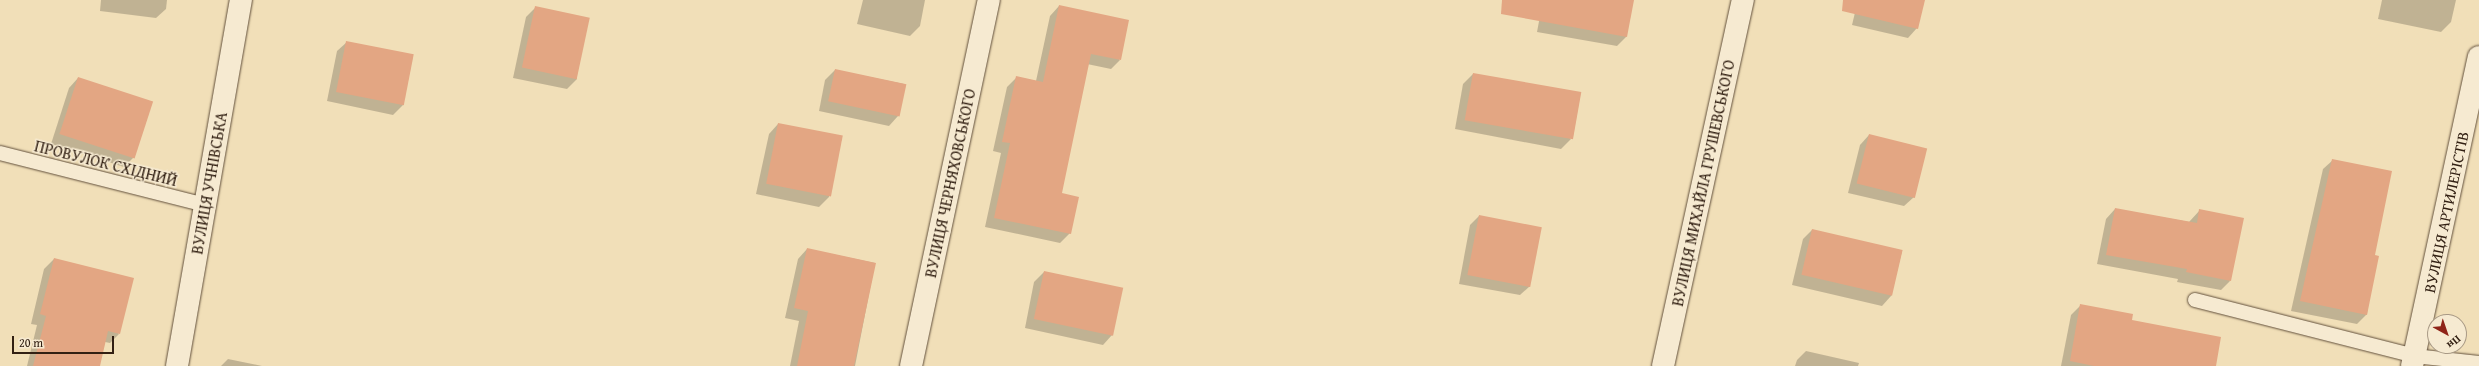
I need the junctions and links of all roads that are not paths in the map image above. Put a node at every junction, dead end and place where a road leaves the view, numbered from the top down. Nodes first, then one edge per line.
1 (241, 0) edge
2 (989, 0) edge
3 (1743, 0) edge
4 (2479, 57) edge
5 (0, 153) edge
6 (205, 205) junction
7 (2195, 300) dead end
8 (2413, 361) edge
9 (2479, 363) edge
10 (177, 366) edge
11 (911, 366) edge
12 (1663, 366) edge

1 - 6 street, ВУЛИЦЯ УЧНІВСЬКА
2 - 11 street, ВУЛИЦЯ ЧЕРНЯХОВСЬКОГО
3 - 12 street, ВУЛИЦЯ МИХАЙЛА ГРУШЕВСЬКОГО
4 - 8 street, ВУЛИЦЯ АРТИЛЕРІСТІВ
5 - 6 lane, ПРОВУЛОК СХІДНИЙ
6 - 10 street, ВУЛИЦЯ УЧНІВСЬКА
7 - 8 lane
8 - 9 lane

